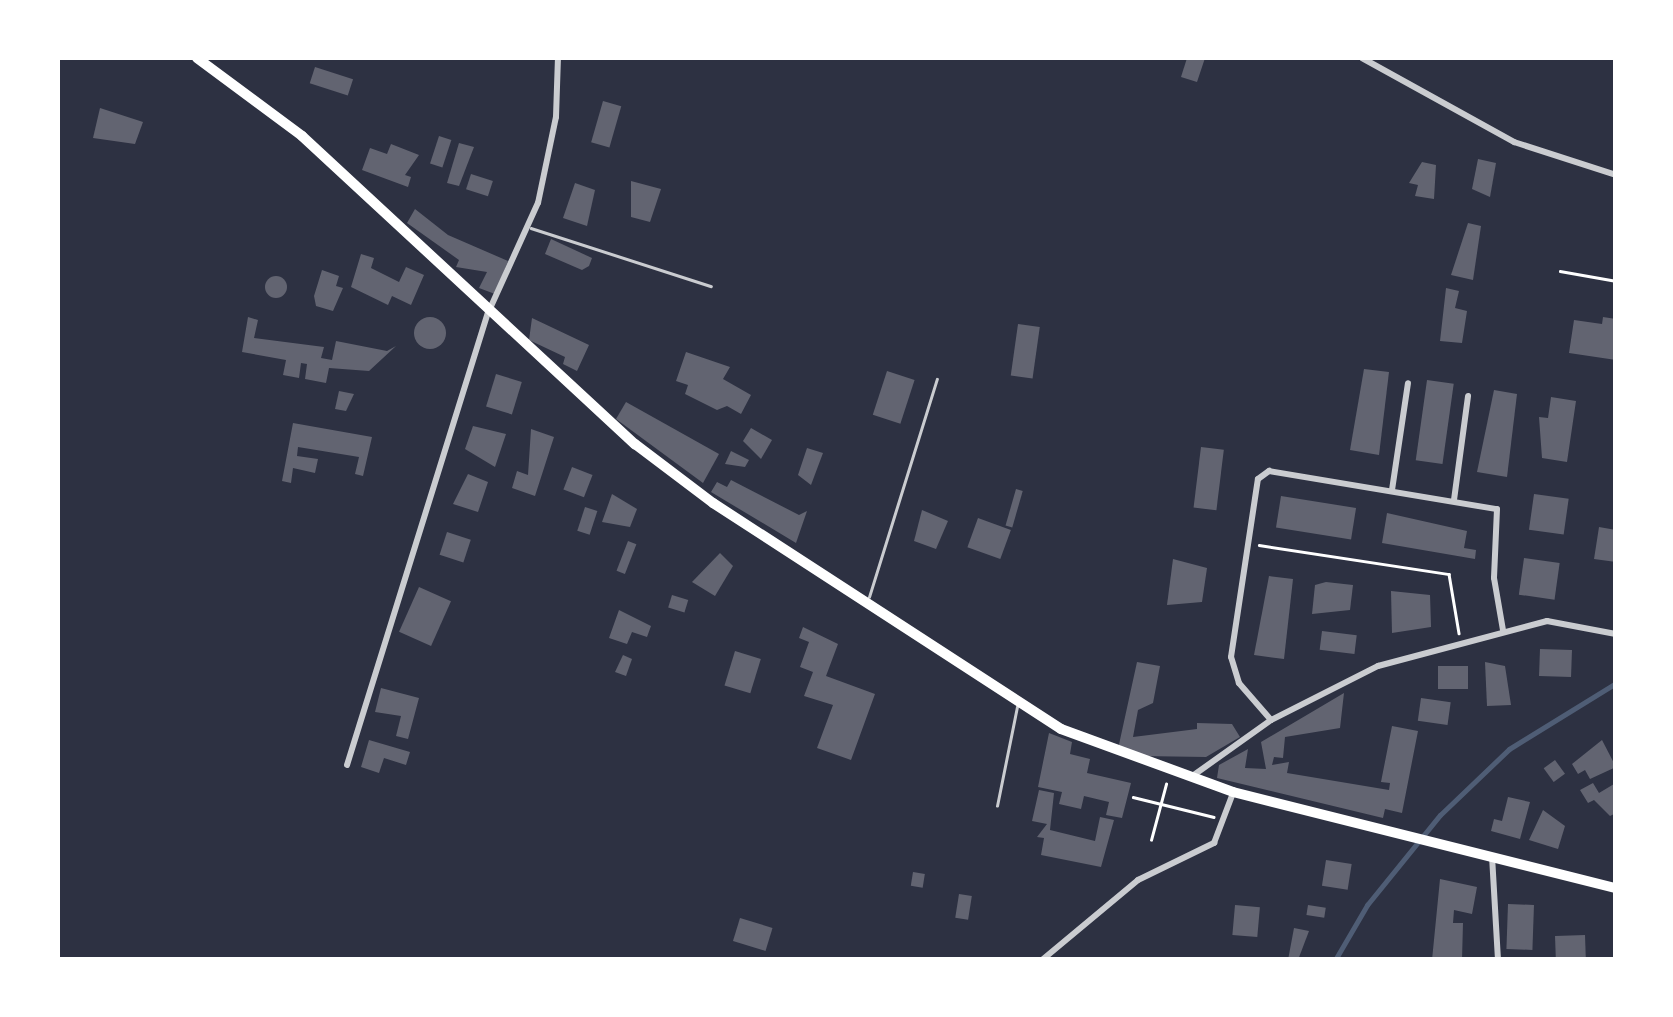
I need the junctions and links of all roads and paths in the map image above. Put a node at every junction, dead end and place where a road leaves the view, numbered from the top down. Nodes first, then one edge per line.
1 (196, 58) edge
2 (558, 58) edge
3 (1362, 58) edge
4 (1616, 175) edge
5 (530, 228) junction
6 (1560, 271) dead end
7 (1616, 281) edge
8 (711, 286) dead end
9 (488, 313) junction
10 (937, 379) dead end
11 (1408, 383) dead end
12 (1468, 396) dead end
13 (1392, 490) junction
14 (1454, 500) junction
15 (1249, 543) junction
16 (869, 598) junction
17 (1503, 630) junction
18 (1616, 634) edge
19 (1460, 639) junction
20 (1018, 700) junction
21 (1271, 720) junction
22 (346, 765) dead end
23 (1169, 772) junction
24 (1189, 778) junction
25 (1233, 792) junction
26 (1133, 797) dead end
27 (1161, 804) junction
28 (997, 806) dead end
29 (1226, 820) junction
30 (1151, 840) dead end
31 (1492, 855) junction
32 (1616, 888) edge
33 (1042, 960) edge
34 (1498, 960) edge

1 - 9 main road
2 - 5 street
3 - 4 street
5 - 8 lane
5 - 9 street
6 - 7 path
9 - 16 main road
9 - 22 street
10 - 16 lane
11 - 13 street
12 - 14 street
13 - 14 street
13 - 15 street
14 - 17 street
15 - 19 path
15 - 21 street
16 - 20 main road
17 - 18 street
17 - 19 street
19 - 21 street
20 - 23 main road
20 - 28 lane
21 - 24 street
23 - 24 main road
23 - 27 path
24 - 25 main road
25 - 29 street
25 - 31 main road
26 - 27 path
27 - 29 path
27 - 30 path
29 - 33 street
31 - 32 main road
31 - 34 street

